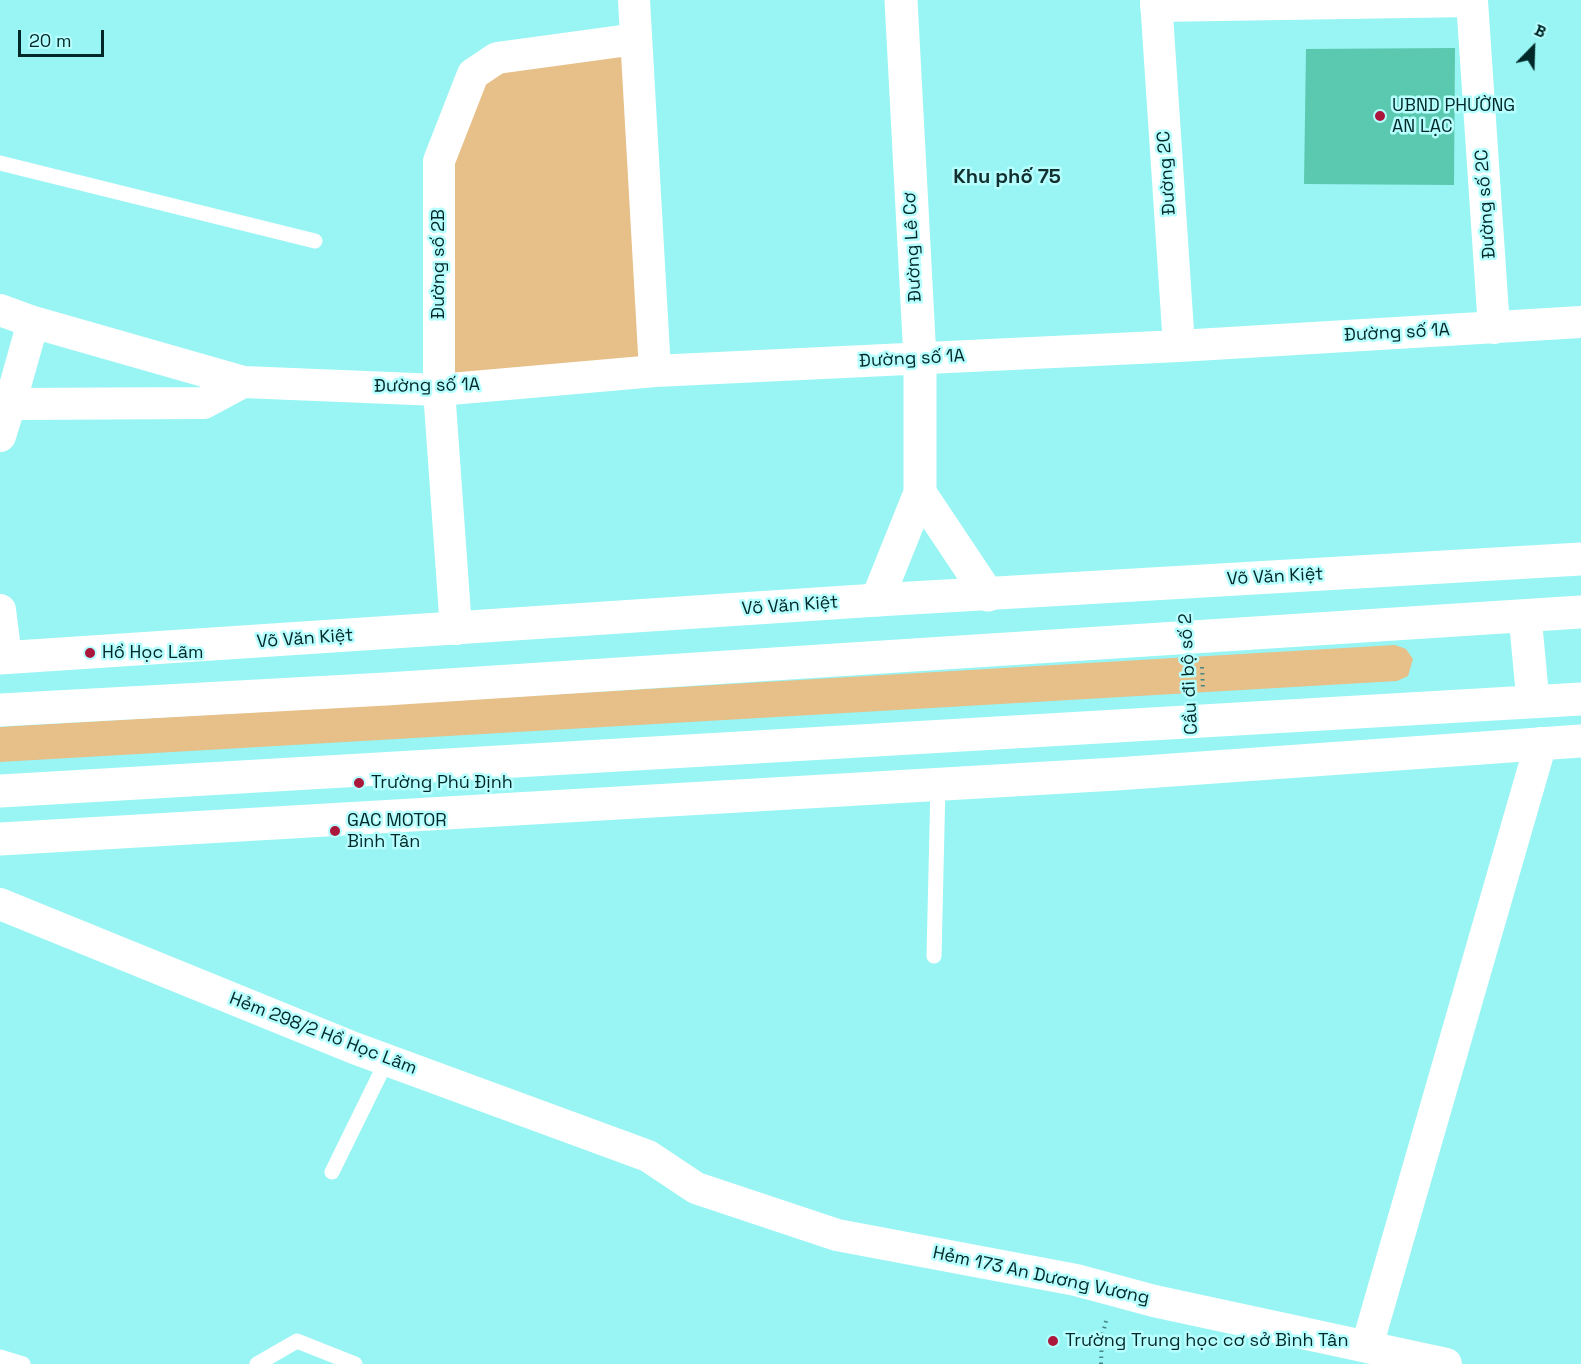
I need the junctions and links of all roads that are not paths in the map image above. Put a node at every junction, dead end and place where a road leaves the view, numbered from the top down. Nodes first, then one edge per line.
1 (634, 0) edge
2 (901, 0) edge
3 (1156, 3) edge
4 (636, 39) junction
5 (0, 163) edge
6 (315, 241) dead end
7 (0, 310) edge
8 (33, 322) junction
9 (1581, 322) edge
10 (1494, 327) junction
11 (1179, 346) junction
12 (920, 359) junction
13 (655, 371) junction
14 (243, 382) junction
15 (439, 390) junction
16 (10, 404) junction
17 (0, 436) edge
18 (920, 493) junction
19 (1581, 559) edge
20 (988, 595) junction
21 (877, 600) junction
22 (0, 610) edge
23 (1581, 612) edge
24 (1525, 616) junction
25 (456, 629) junction
26 (3, 657) edge
27 (1581, 699) edge
28 (1533, 701) junction
29 (0, 710) edge
30 (1581, 741) edge
31 (1541, 743) junction
32 (938, 785) junction
33 (0, 791) edge
34 (0, 838) edge
35 (0, 904) edge
36 (934, 956) dead end
37 (387, 1060) junction
38 (648, 1156) joint
39 (332, 1172) dead end
40 (1367, 1346) junction
41 (0, 1357) edge
42 (23, 1364) edge
43 (257, 1364) edge
44 (355, 1364) edge
45 (1446, 1364) edge

1 - 4 street
2 - 12 main road, Đường Lê Cơ
3 - 10 street, Đường số 2C
3 - 11 street, Đường 2C
4 - 13 street
4 - 15 street, Đường số 2B
5 - 6 lane
7 - 8 street, Đường số 1A
8 - 14 street, Đường số 1A
8 - 16 street
9 - 10 street, Đường số 1A
10 - 11 street, Đường số 1A
11 - 12 street, Đường số 1A
12 - 13 street, Đường số 1A
12 - 18 main road, Đường Lê Cơ
13 - 15 street, Đường số 1A
14 - 15 street, Đường số 1A
14 - 16 street
15 - 25 street, Đường số 2B
16 - 17 street
18 - 20 main road
18 - 21 main road, Đường Lê Cơ
19 - 20 main road, Võ Văn Kiệt
20 - 21 main road, Võ Văn Kiệt
21 - 25 main road, Võ Văn Kiệt
22 - 26 street
23 - 24 main road
24 - 28 main road
24 - 29 main road
25 - 26 main road, Võ Văn Kiệt
27 - 28 main road
28 - 33 main road
30 - 31 main road
31 - 32 main road
31 - 40 street
32 - 34 main road
32 - 36 lane
35 - 37 street, Hẻm 298/2 Hồ Học Lãm
37 - 38 street, Hẻm 298/2 Hồ Học Lãm
37 - 39 lane
38 - 40 street, Hẻm 173 An Dương Vương
40 - 45 street, Hẻm 173 An Dương Vương
41 - 42 lane
43 - 44 lane

